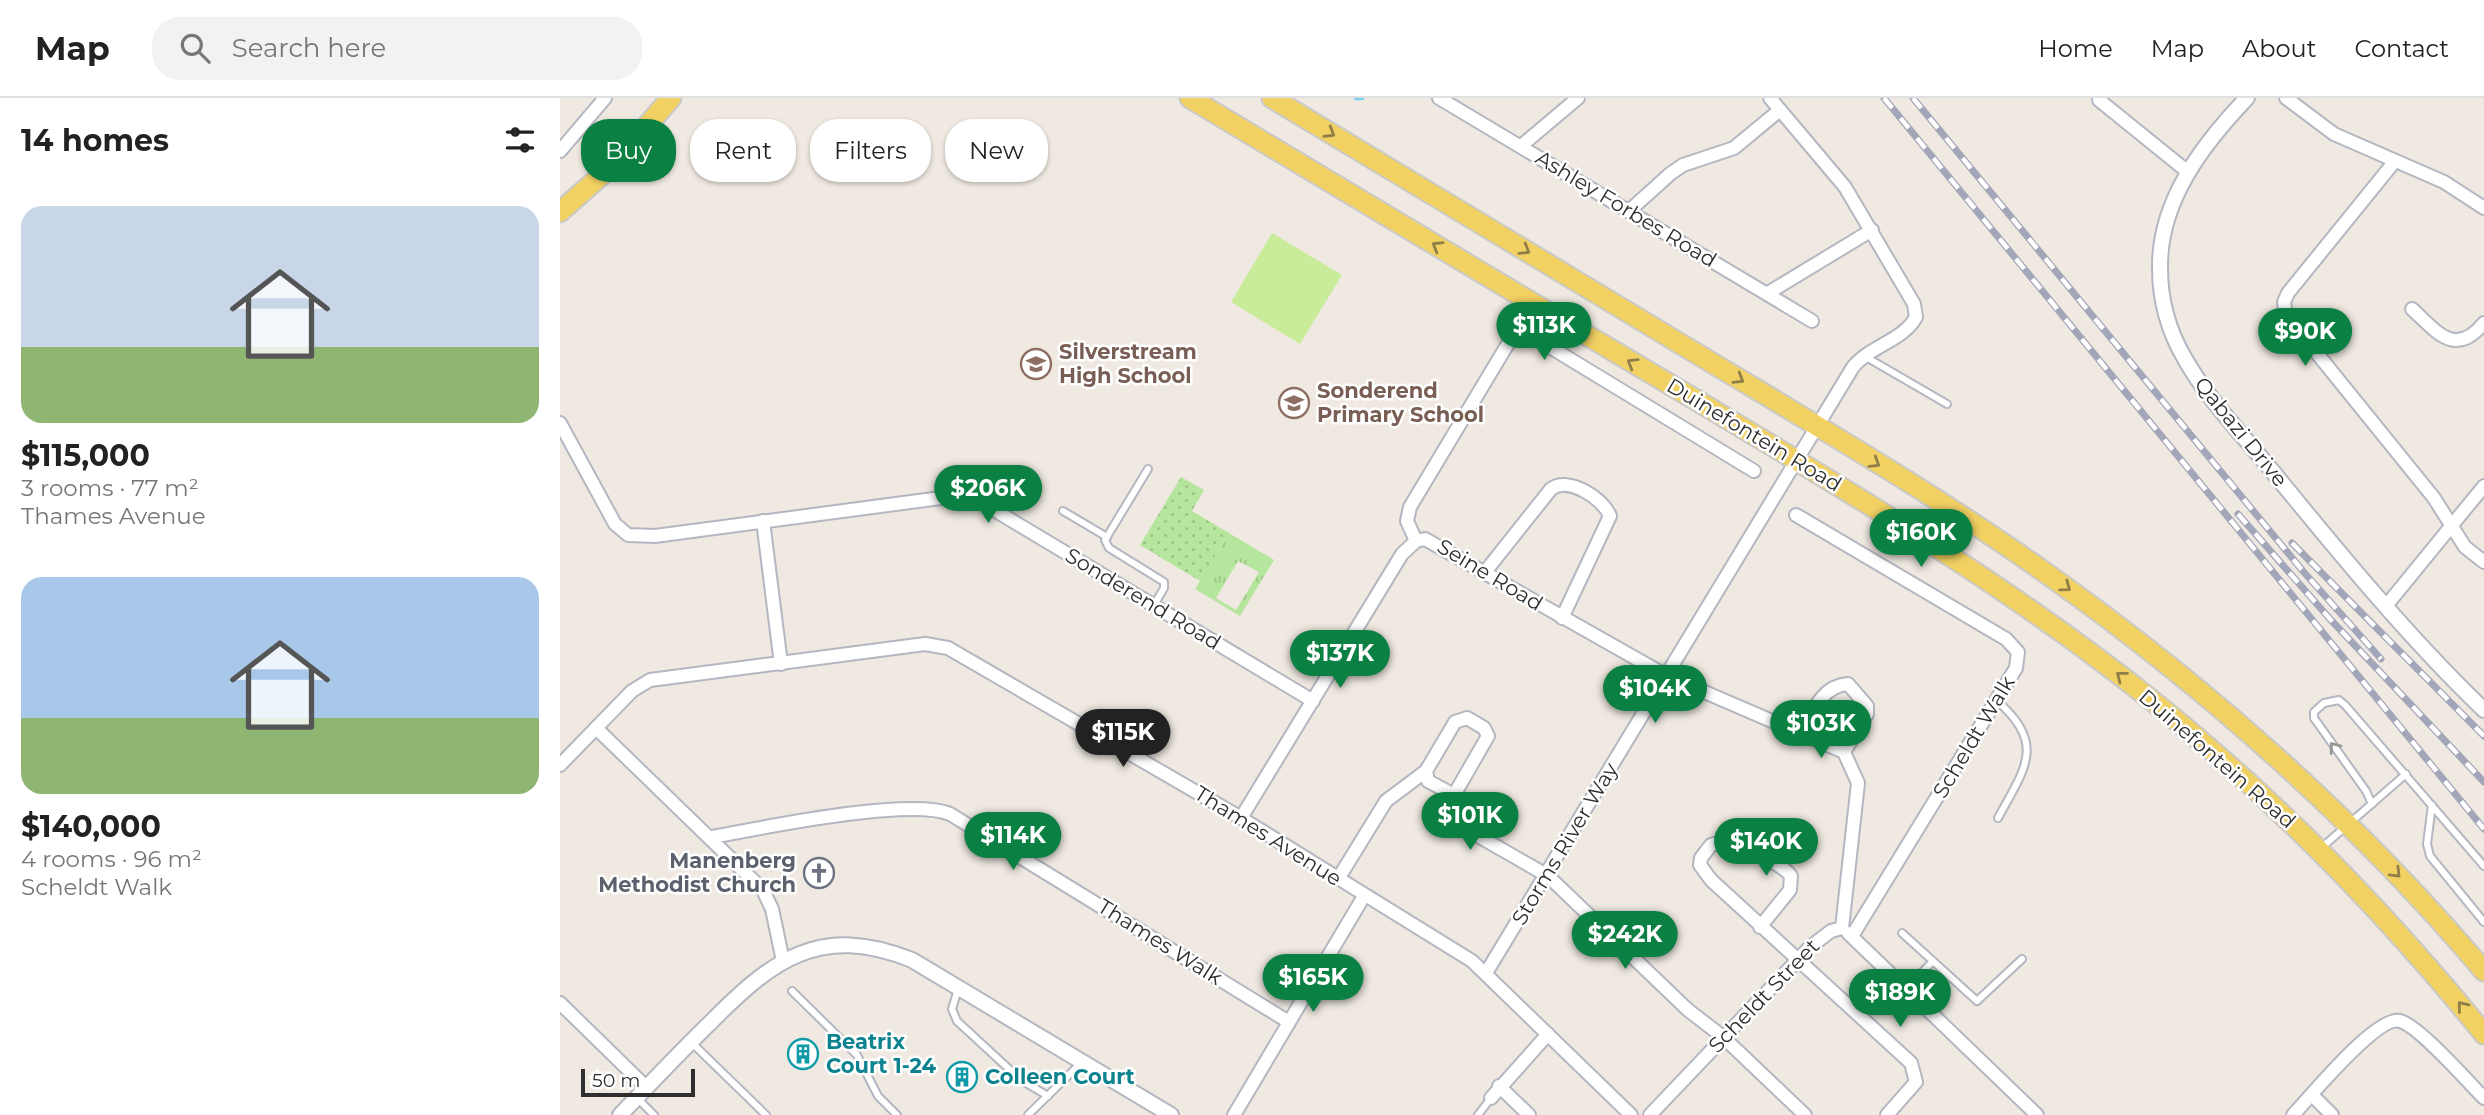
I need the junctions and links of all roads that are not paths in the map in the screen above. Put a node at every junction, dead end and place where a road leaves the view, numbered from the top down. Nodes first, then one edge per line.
1 (605, 98) edge
2 (671, 98) edge
3 (1190, 98) edge
4 (1272, 98) edge
5 (1439, 98) edge
6 (1578, 98) edge
7 (1770, 98) edge
8 (2286, 98) edge
9 (2099, 100) dead end
10 (2242, 101) edge
11 (1780, 110) junction
12 (1521, 146) junction
13 (560, 151) edge
14 (2395, 161) junction
15 (2188, 172) junction
16 (2484, 208) edge
17 (1629, 211) junction
18 (560, 212) edge
19 (1872, 230) junction
20 (1768, 293) junction
21 (2412, 309) dead end
22 (1812, 321) dead end
23 (2484, 323) edge
24 (1864, 356) junction
25 (1947, 404) dead end
26 (560, 423) edge
27 (1817, 427) junction
28 (1796, 460) junction
29 (1148, 469) dead end
30 (1754, 471) dead end
31 (2484, 486) edge
32 (1063, 511) dead end
33 (1796, 514) dead end
34 (763, 521) junction
35 (2452, 527) junction
36 (1107, 537) junction
37 (1416, 541) junction
38 (2484, 562) edge
39 (1485, 572) junction
40 (1154, 605) junction
41 (2386, 606) junction
42 (1562, 618) junction
43 (781, 664) junction
44 (1665, 675) junction
45 (1313, 701) junction
46 (1996, 701) junction
47 (2484, 710) edge
48 (596, 728) junction
49 (1802, 733) junction
50 (1844, 752) junction
51 (560, 765) edge
52 (1426, 771) junction
53 (2406, 774) junction
54 (1454, 795) junction
55 (2372, 804) junction
56 (2432, 805) junction
57 (1241, 818) junction
58 (1998, 818) dead end
59 (2348, 824) junction
60 (712, 837) junction
61 (2319, 850) junction
62 (2484, 866) edge
63 (1548, 876) junction
64 (1338, 879) junction
65 (1364, 896) junction
66 (2484, 922) edge
67 (1760, 927) junction
68 (1847, 932) junction
69 (1902, 933) dead end
70 (1799, 959) junction
71 (2022, 959) dead end
72 (783, 961) junction
73 (1932, 962) junction
74 (2484, 971) edge
75 (1486, 973) junction
76 (959, 988) junction
77 (1907, 988) junction
78 (792, 991) dead end
79 (560, 1003) edge
80 (1289, 1021) junction
81 (1548, 1034) junction
82 (2484, 1034) edge
83 (1723, 1037) junction
84 (690, 1042) junction
85 (1082, 1061) junction
86 (1499, 1086) junction
87 (642, 1093) junction
88 (2312, 1095) junction
89 (1048, 1096) junction
90 (1491, 1098) joint
91 (2484, 1098) edge
92 (620, 1115) edge
93 (654, 1115) edge
94 (766, 1115) edge
95 (897, 1115) edge
96 (1028, 1115) edge
97 (1171, 1115) edge
98 (1234, 1115) edge
99 (1478, 1115) edge
100 (1529, 1115) edge
101 (1631, 1115) edge
102 (1650, 1115) edge
103 (1805, 1115) edge
104 (1886, 1115) edge
105 (2037, 1115) edge
106 (2292, 1115) edge
107 (2332, 1115) edge

1 - 13 street
2 - 18 main road
28 -> 3 main road, Duinefontein Road
4 -> 27 main road, Duinefontein Road
5 - 12 street, Ashley Forbes Road
6 - 12 street
7 - 11 street
8 - 14 street
9 - 15 street
10 - 15 street, Qabazi Drive
11 - 17 street
11 - 19 street
12 - 17 street, Ashley Forbes Road
14 - 16 street
14 - 35 street
15 - 41 street, Qabazi Drive
17 - 20 street, Ashley Forbes Road
19 - 20 street
19 - 24 street, Storms River Way
20 - 22 street, Ashley Forbes Road
21 - 23 street
24 - 25 lane
24 - 27 street, Storms River Way
26 - 34 street, Sonderend Road
27 - 28 street, Storms River Way
27 -> 59 main road, Duinefontein Road
28 - 44 street, Storms River Way
61 -> 28 main road, Duinefontein Road
29 - 36 lane
30 - 37 street
31 - 35 street
32 - 36 lane
33 - 46 street, Scheldt Walk
34 - 40 street, Sonderend Road
34 - 43 street
35 - 38 street
35 - 41 street
36 - 40 lane
37 - 39 street, Seine Road
37 - 45 street, Seine Road
39 - 42 street, Seine Road
39 - 42 street
40 - 45 street, Sonderend Road
41 - 47 street, Qabazi Drive
42 - 44 street, Seine Road
43 - 48 street, Thames Avenue
43 - 57 street, Thames Avenue
44 - 49 street, Seine Road
44 - 63 street, Storms River Way
45 - 57 street, Seine Road
46 - 58 lane
46 - 68 street, Scheldt Walk
48 - 51 street, Thames Avenue
48 - 60 street
49 - 50 street, Seine Road
49 - 50 street
50 - 68 street
52 - 54 street
52 - 54 street
52 - 64 street
53 - 55 lane
55 -> 53 lane
53 - 56 lane
54 - 63 street
55 - 59 lane
56 - 62 lane
56 - 66 lane
57 - 64 street, Thames Avenue
59 - 61 lane
59 -> 74 main road, Duinefontein Road
60 - 72 street
60 - 80 street, Thames Walk
82 -> 61 main road, Duinefontein Road
63 - 75 street, Storms River Way
63 - 83 street
64 - 65 street, Thames Avenue
65 - 75 street, Thames Avenue
65 - 80 street
67 - 67 street
67 - 70 street
68 - 70 street, Scheldt Street
68 - 77 street, Scheldt Street
69 - 73 lane
70 - 83 street, Scheldt Street
70 - 104 street
71 - 73 lane
72 - 76 street
72 - 84 street
73 - 77 lane
75 - 81 street, Thames Avenue
76 - 85 street
76 - 89 lane
77 - 105 street, Scheldt Street
78 - 95 lane
79 - 87 street
80 - 98 street
81 - 86 street
81 - 101 street, Thames Avenue
83 - 102 street, Scheldt Street
83 - 103 street
84 - 87 street
84 - 94 lane
85 - 89 lane
85 - 97 street
86 - 90 street
86 - 100 street
87 - 92 street
87 - 93 lane
88 - 91 street
88 - 106 street
88 - 107 street
89 - 96 lane
90 - 99 lane

